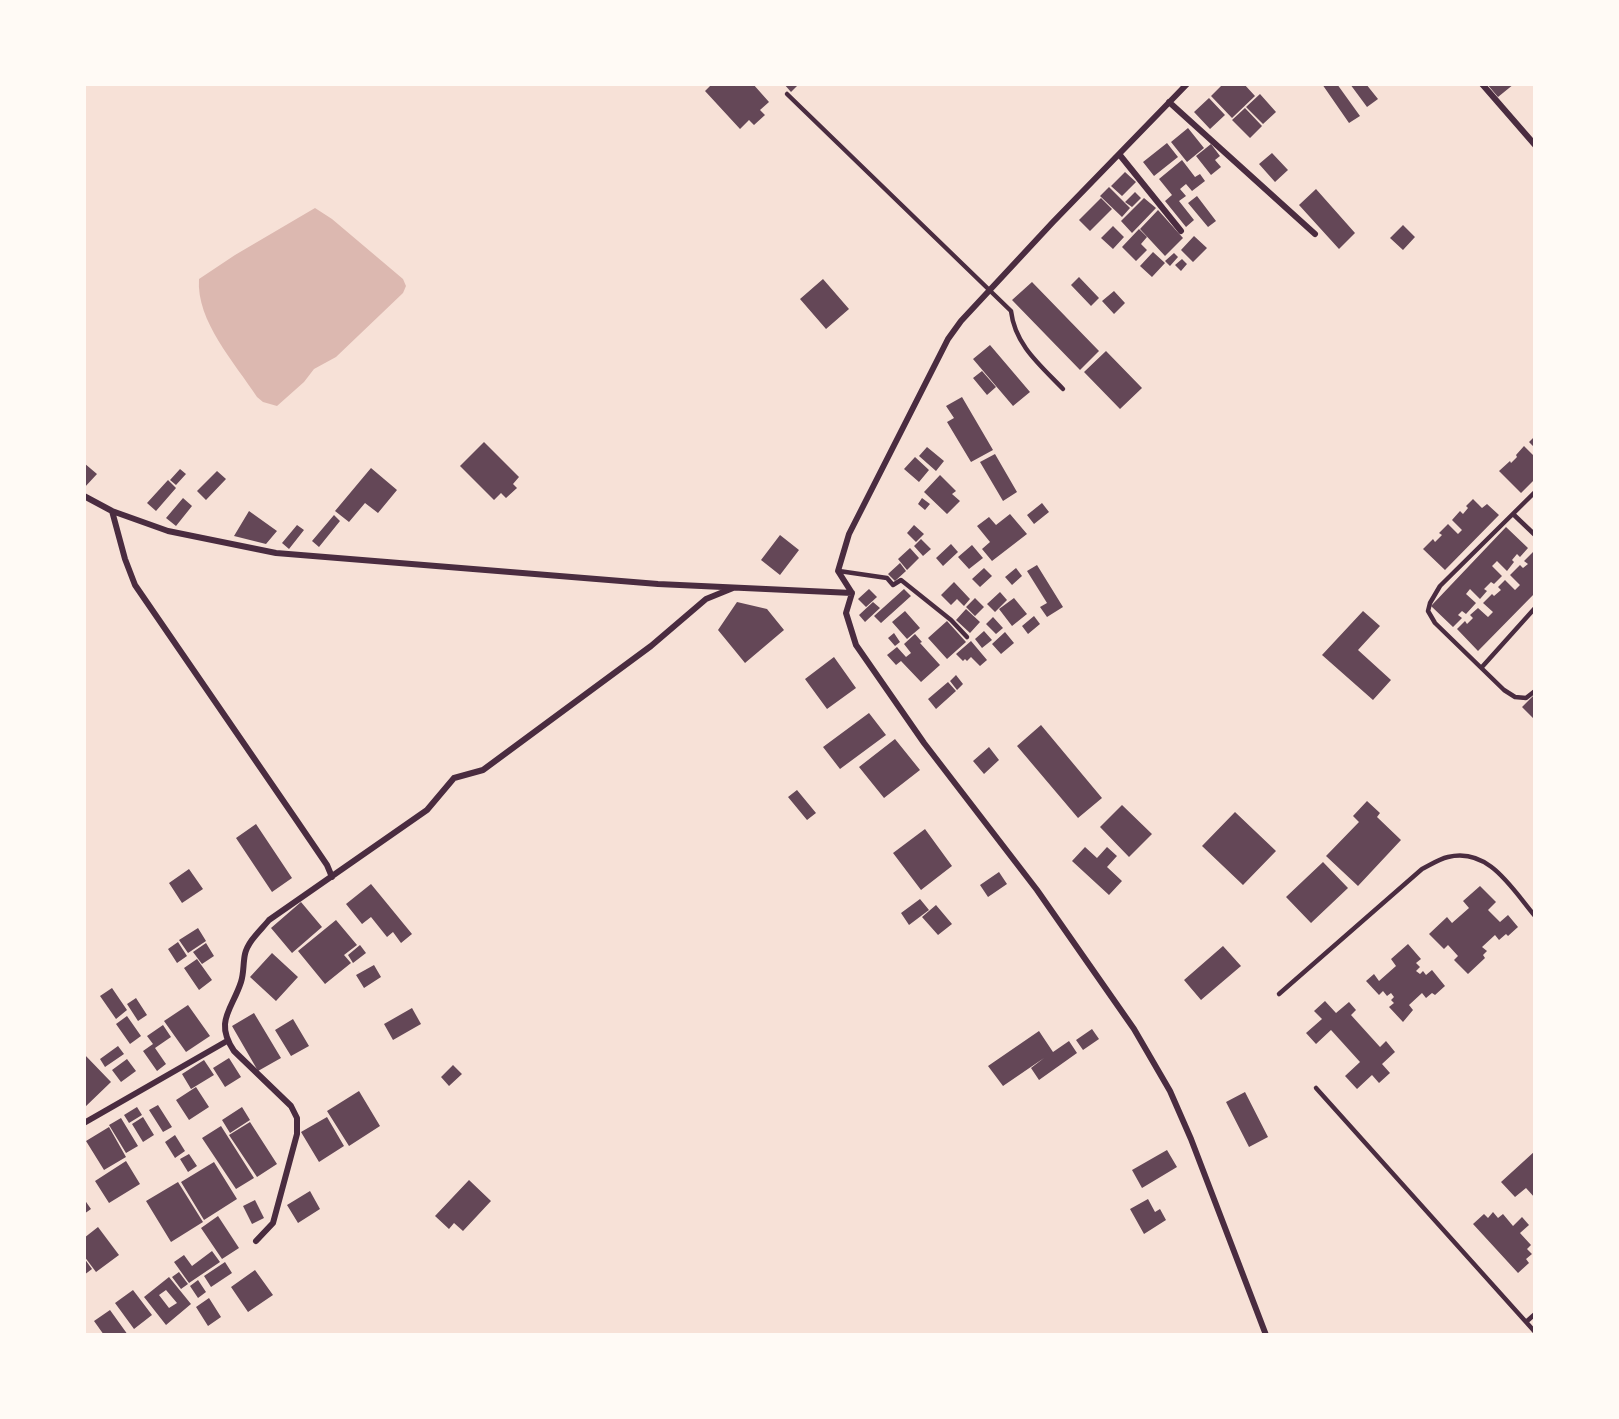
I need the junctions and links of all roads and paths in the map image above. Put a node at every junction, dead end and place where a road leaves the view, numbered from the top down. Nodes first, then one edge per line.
1 (1187, 84) edge
2 (1482, 84) edge
3 (787, 94) dead end
4 (1169, 102) junction
5 (1535, 146) edge
6 (1119, 154) junction
7 (1180, 231) dead end
8 (1315, 234) dead end
9 (989, 290) junction
10 (1063, 389) dead end
11 (1535, 492) edge
12 (84, 496) edge
13 (112, 512) junction
14 (1513, 514) junction
15 (1535, 535) edge
16 (838, 571) junction
17 (733, 588) junction
18 (852, 593) junction
19 (1535, 608) edge
20 (967, 637) dead end
21 (1482, 668) junction
22 (1535, 691) edge
23 (332, 877) junction
24 (1535, 916) edge
25 (1279, 994) dead end
26 (227, 1041) junction
27 (1316, 1088) dead end
28 (84, 1123) edge
29 (256, 1241) dead end
30 (1535, 1314) edge
31 (1526, 1322) junction
32 (1535, 1332) edge
33 (1266, 1335) edge

1 - 4 street
2 - 5 street
3 - 9 lane
4 - 6 street
4 - 8 street
6 - 7 street
6 - 9 street
9 - 10 lane
9 - 16 street
11 - 14 lane
12 - 13 street
13 - 17 street
13 - 23 street
14 - 15 lane
14 - 21 lane
16 - 18 street
16 - 20 lane
17 - 18 street
17 - 23 street
18 - 33 street
19 - 21 lane
21 - 22 lane
23 - 26 street
24 - 25 lane
26 - 28 street
26 - 29 street
27 - 31 lane
30 - 31 lane
31 - 32 lane

